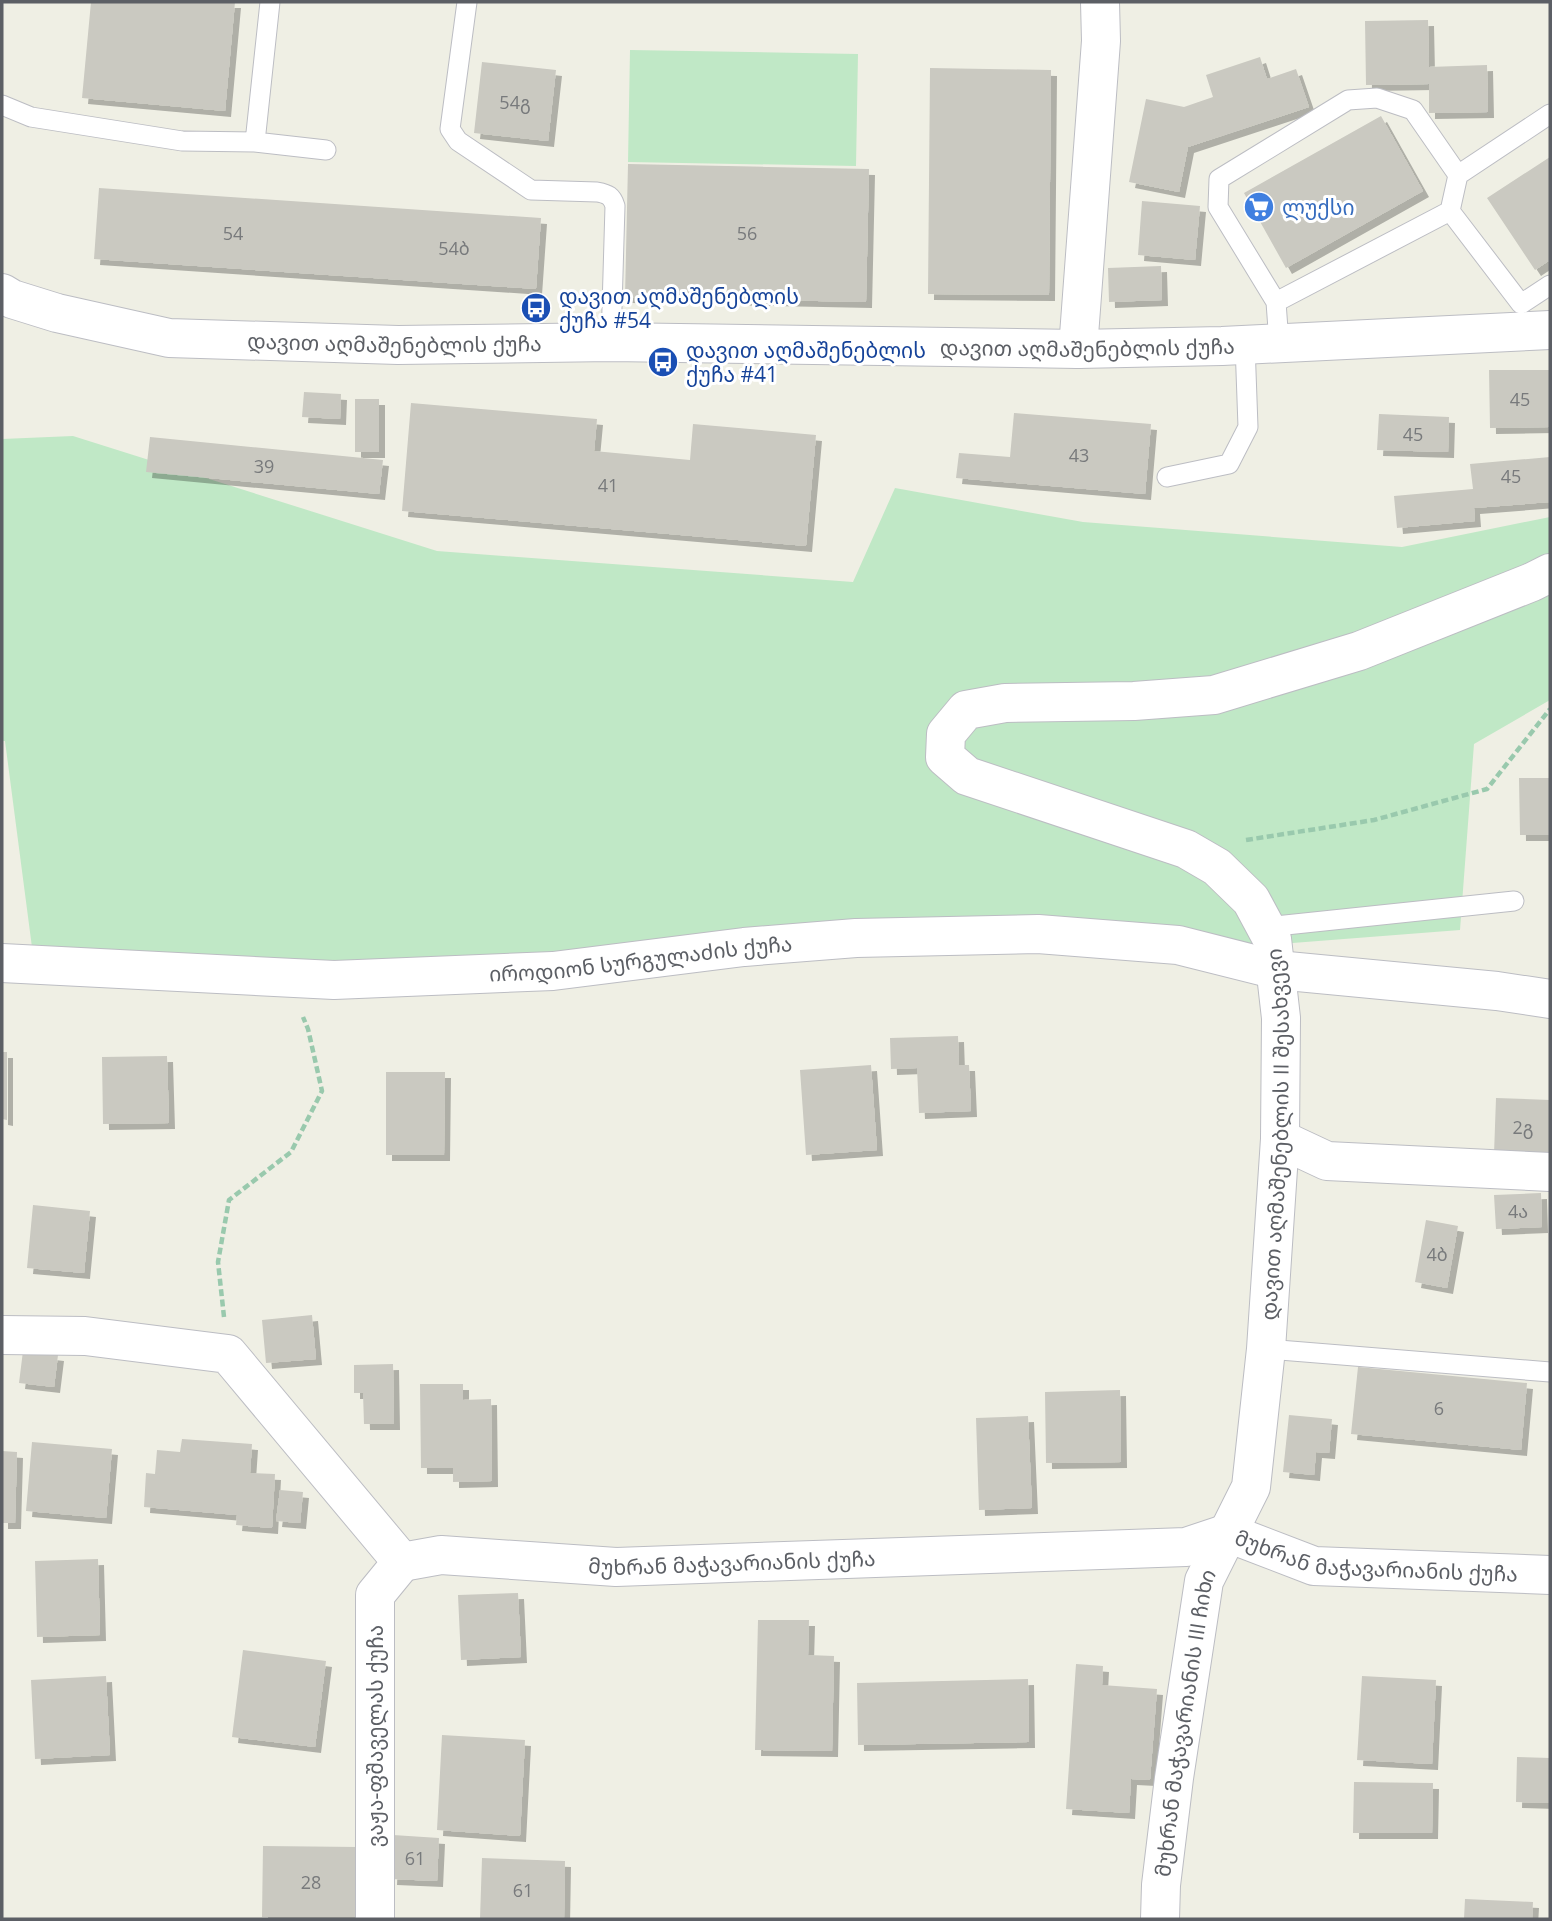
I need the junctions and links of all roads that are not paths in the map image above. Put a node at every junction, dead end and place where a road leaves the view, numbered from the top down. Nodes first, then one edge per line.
1 (270, 2) edge
2 (467, 2) edge
3 (1100, 2) edge
4 (2, 105) edge
5 (1550, 114) edge
6 (255, 142) junction
7 (326, 150) dead end
8 (1458, 175) junction
9 (1450, 211) junction
10 (1550, 285) edge
11 (5, 300) edge
12 (1276, 302) junction
13 (1531, 322) edge
14 (611, 342) junction
15 (1262, 344) junction
16 (1078, 349) junction
17 (1167, 477) dead end
18 (1550, 573) edge
19 (1514, 901) dead end
20 (1266, 927) junction
21 (2, 963) edge
22 (1276, 970) junction
23 (1550, 999) edge
24 (1280, 1139) junction
25 (1550, 1172) edge
26 (2, 1335) edge
27 (1266, 1349) junction
28 (1550, 1372) edge
29 (1228, 1533) junction
30 (402, 1562) junction
31 (1550, 1575) edge
32 (375, 1919) edge
33 (1160, 1919) edge

1 - 6 lane
2 - 14 lane
3 - 16 street
4 - 6 lane
5 - 8 lane
6 - 7 lane
8 - 9 lane
8 - 12 lane
9 - 12 lane
9 - 13 lane
10 - 13 lane
11 - 14 street, დავით აღმაშენებლის ქუჩა
12 - 15 lane
13 - 15 street, დავით აღმაშენებლის ქუჩა
14 - 16 street, დავით აღმაშენებლის ქუჩა
15 - 16 street, დავით აღმაშენებლის ქუჩა
15 - 17 lane
18 - 20 street, დავით აღმაშენებლის II შესახვევი
19 - 20 lane
20 - 22 street, დავით აღმაშენებლის II შესახვევი
21 - 22 street, იროდიონ სურგულაძის ქუჩა
22 - 23 street, იროდიონ სურგულაძის ქუჩა
22 - 24 street, დავით აღმაშენებლის II შესახვევი
24 - 25 street
24 - 27 street, დავით აღმაშენებლის II შესახვევი
26 - 30 street
27 - 28 lane
27 - 29 street, დავით აღმაშენებლის II შესახვევი
29 - 30 street, მუხრან მაჭავარიანის ქუჩა
29 - 31 street, მუხრან მაჭავარიანის ქუჩა
29 - 33 street, მუხრან მაჭავარიანის III ჩიხი
30 - 32 street, ვაჟა-ფშაველას ქუჩა

